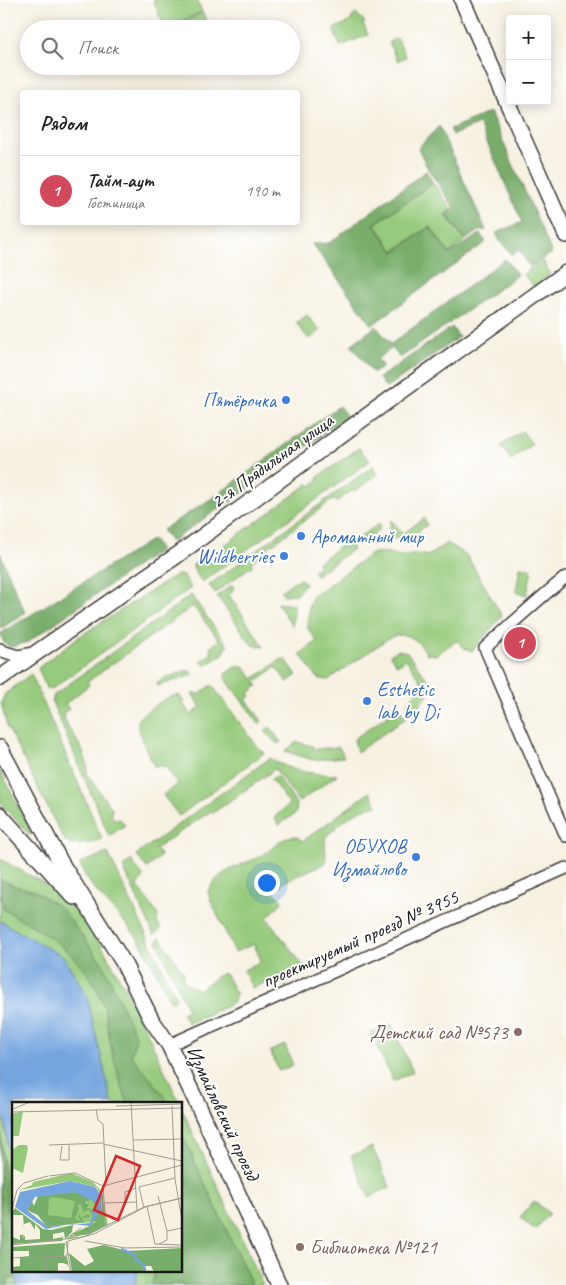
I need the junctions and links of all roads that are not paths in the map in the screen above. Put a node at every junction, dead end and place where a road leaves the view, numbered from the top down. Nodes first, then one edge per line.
1 (462, 0) edge
2 (566, 235) edge
3 (566, 274) edge
4 (566, 576) edge
5 (0, 649) edge
6 (36, 652) junction
7 (0, 678) edge
8 (0, 748) edge
9 (0, 815) edge
10 (566, 836) edge
11 (566, 868) edge
12 (123, 962) junction
13 (169, 1045) junction
14 (279, 1285) edge

1 - 2 street
3 - 6 street, 2-я Прядильная улица
4 - 10 street
5 - 6 street
6 - 7 street, 2-я Прядильная улица
8 - 12 street, Измайловский проезд
9 - 12 street, Измайловский проезд
11 - 13 street, проектируемый проезд № 3955
12 - 13 street, Измайловский проезд
13 - 14 street, Измайловский проезд

